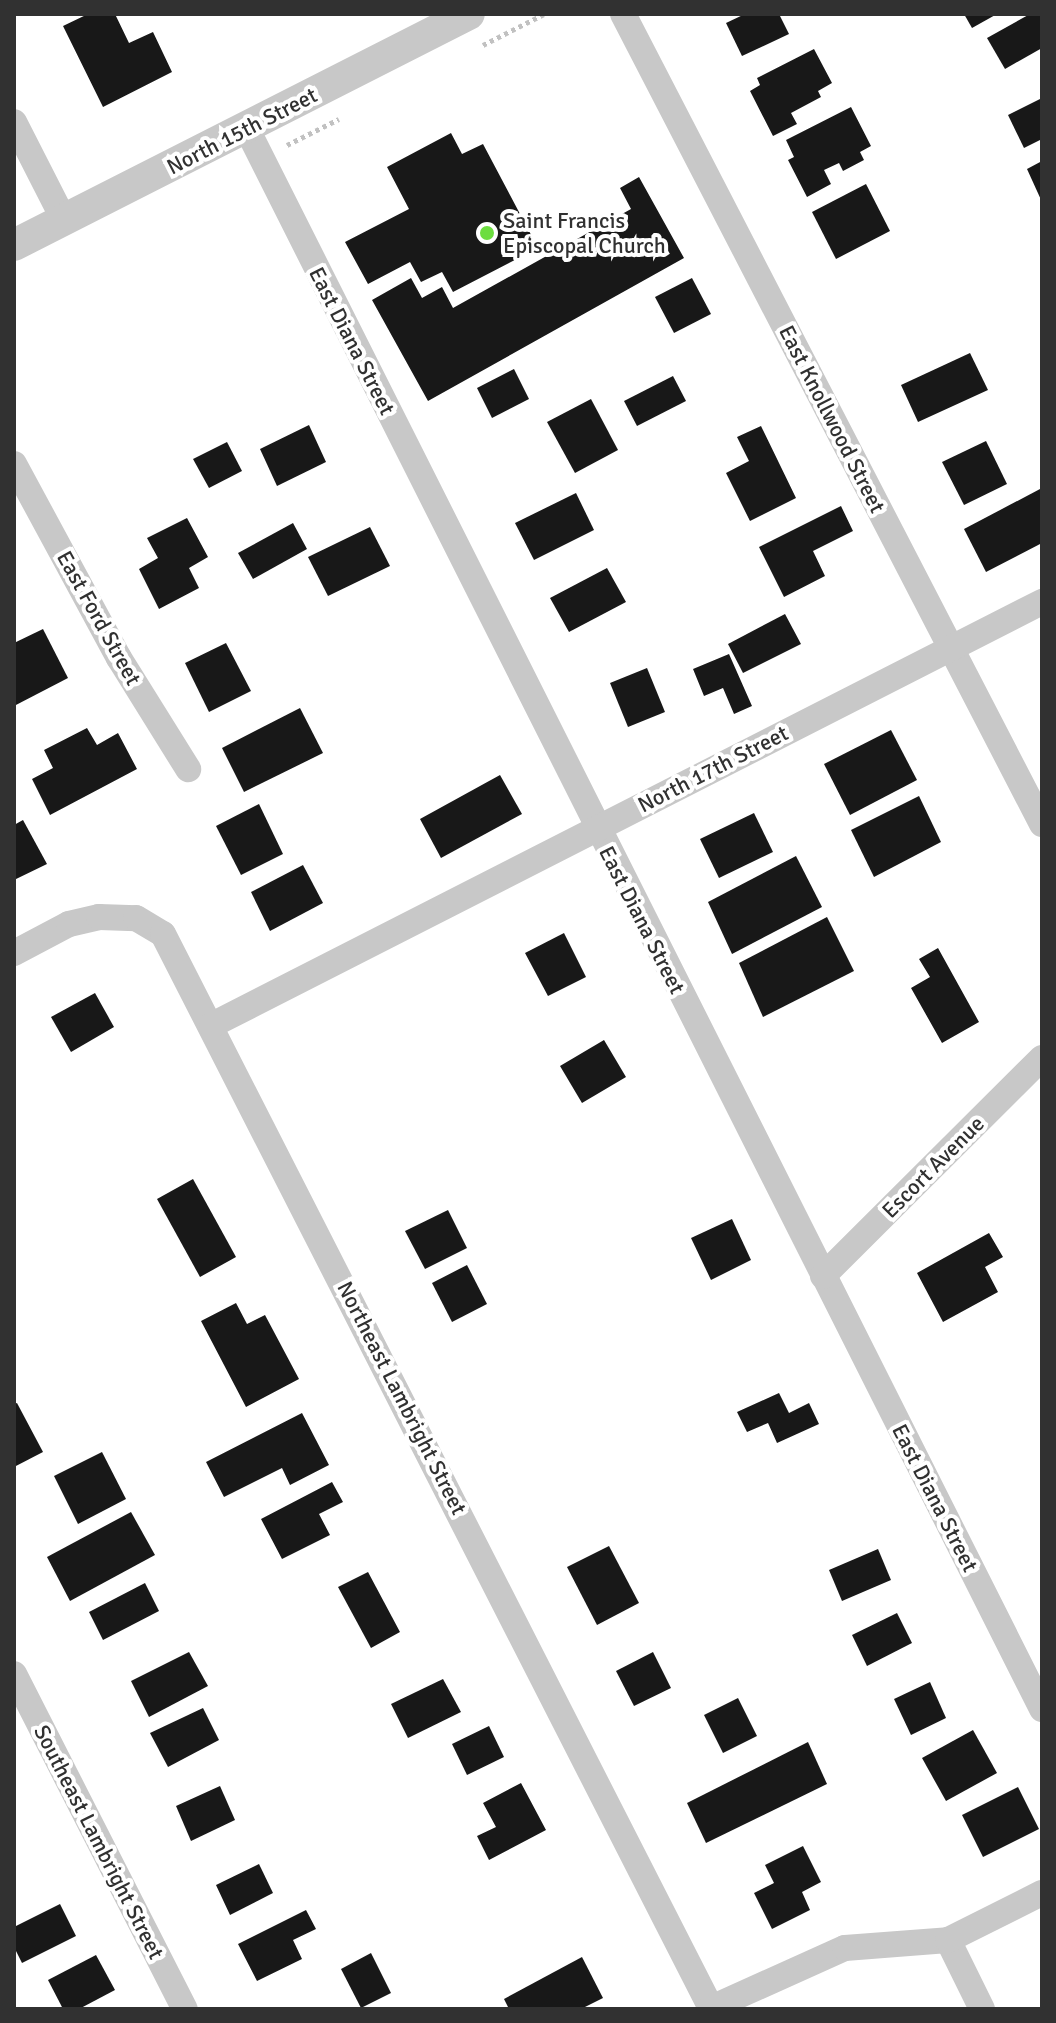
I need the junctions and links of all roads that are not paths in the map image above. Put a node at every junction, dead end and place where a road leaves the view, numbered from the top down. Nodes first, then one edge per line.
1 (469, 14) edge
2 (623, 14) edge
3 (14, 122) edge
4 (247, 129) junction
5 (64, 220) junction
6 (14, 245) edge
7 (14, 464) edge
8 (1042, 602) edge
9 (951, 648) junction
10 (188, 769) dead end
11 (1042, 824) edge
12 (596, 829) junction
13 (14, 953) edge
14 (212, 1025) junction
15 (1042, 1058) edge
16 (823, 1276) junction
17 (14, 1674) edge
18 (1042, 1709) edge
19 (1042, 1893) edge
20 (948, 1940) junction
21 (710, 2008) edge
22 (185, 2009) edge
23 (982, 2009) edge

1 - 4 street, North 15th Street
2 - 9 street, East Knollwood Street
3 - 5 street
4 - 5 street, North 15th Street
4 - 12 street, East Diana Street
5 - 6 street, North 15th Street
7 - 10 street, East Ford Street
8 - 9 street, North 17th Street
9 - 11 street, East Knollwood Street
9 - 12 street, North 17th Street
12 - 14 street, North 17th Street
12 - 16 street, East Diana Street
13 - 14 street, Northeast Lambright Street
14 - 21 street, Northeast Lambright Street
15 - 16 street, Escort Avenue
16 - 18 street, East Diana Street
17 - 22 street, Southeast Lambright Street
19 - 20 street
20 - 21 street
20 - 23 street

